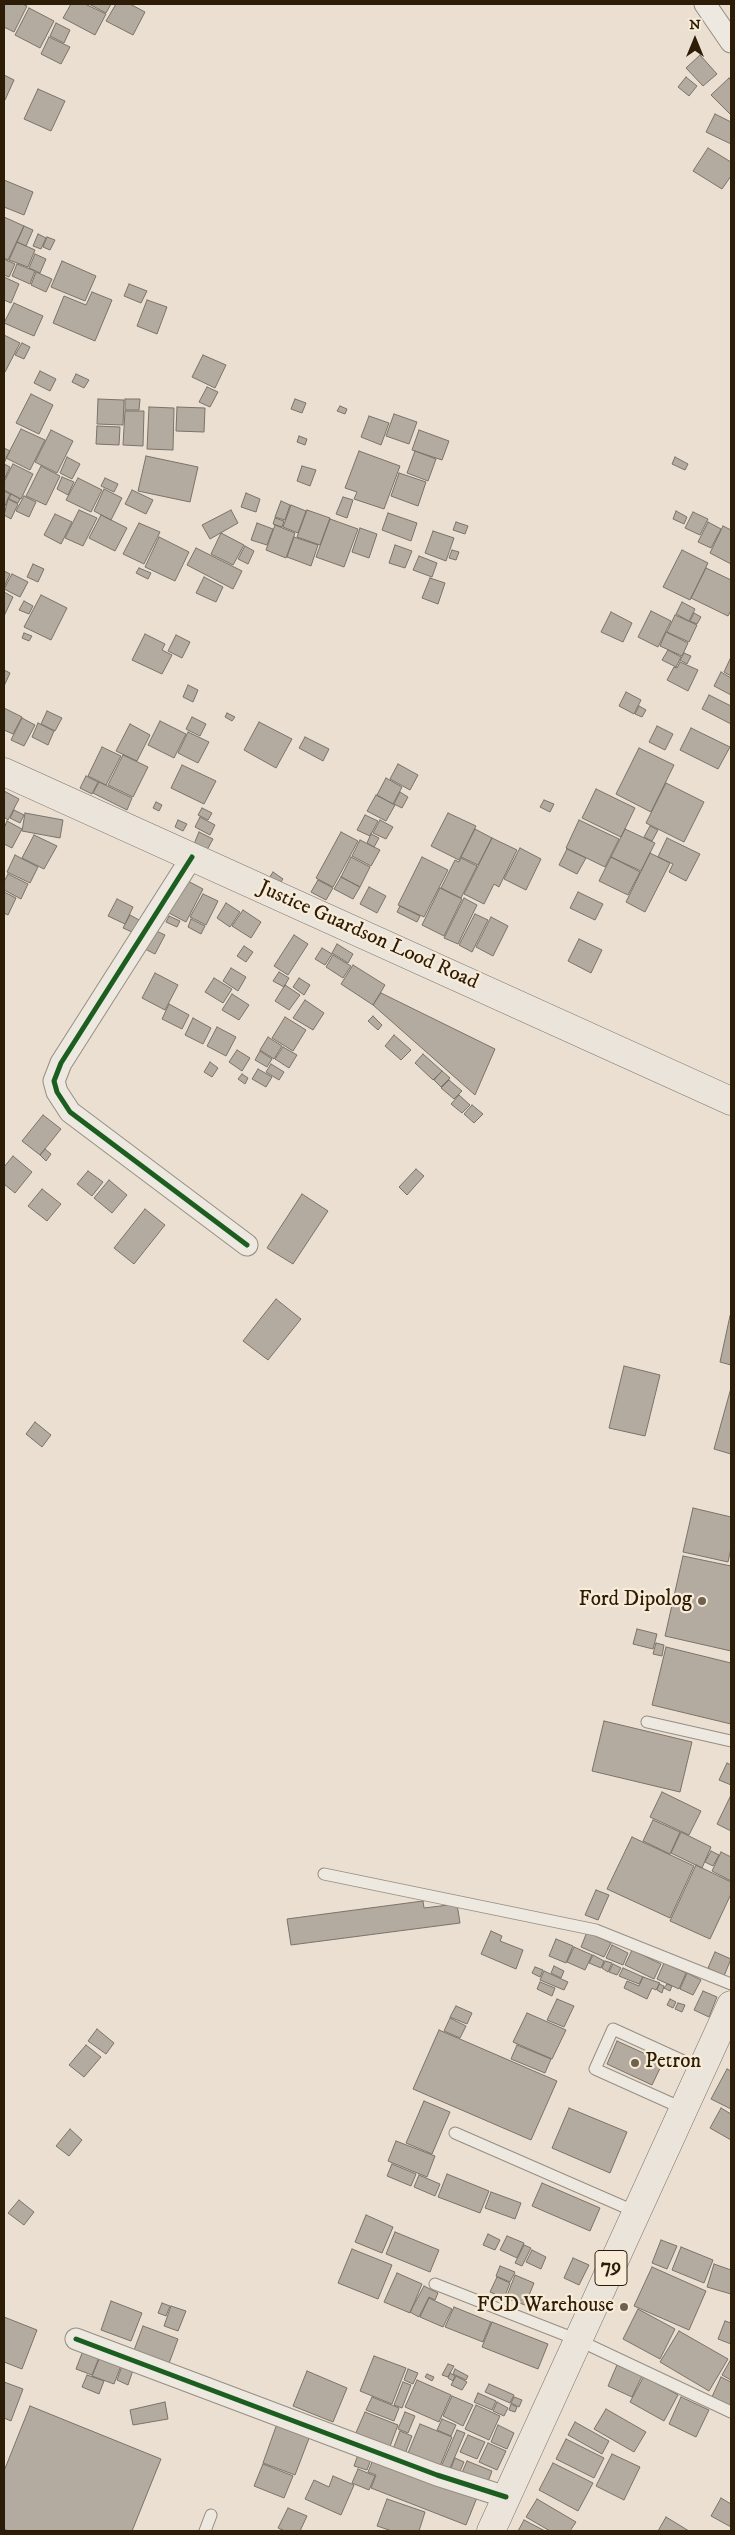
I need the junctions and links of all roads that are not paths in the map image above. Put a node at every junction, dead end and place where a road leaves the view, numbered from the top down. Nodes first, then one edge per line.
1 (705, 4) edge
2 (731, 42) edge
3 (4, 772) edge
4 (192, 857) junction
5 (731, 1101) edge
6 (247, 1245) dead end
7 (647, 1722) dead end
8 (731, 1741) edge
9 (324, 1874) dead end
10 (731, 1984) edge
11 (731, 2005) edge
12 (702, 2070) junction
13 (684, 2109) junction
14 (455, 2133) dead end
15 (636, 2212) junction
16 (435, 2284) dead end
17 (76, 2339) dead end
18 (578, 2340) junction
19 (731, 2412) edge
20 (506, 2497) junction
21 (211, 2515) dead end
22 (204, 2531) edge
23 (490, 2531) edge

1 - 2 street
3 - 4 main road, Justice Guardson Lood Road
4 - 5 main road, Justice Guardson Lood Road
4 - 6 street
7 - 8 lane
9 - 10 lane
11 - 12 main road, 79
12 - 13 main road, 79
12 - 13 lane
13 - 15 main road, 79
14 - 15 lane
15 - 18 main road, 79
16 - 18 lane
17 - 20 street
18 - 19 lane
18 - 20 main road, 79
20 - 23 main road, 79
21 - 22 lane

